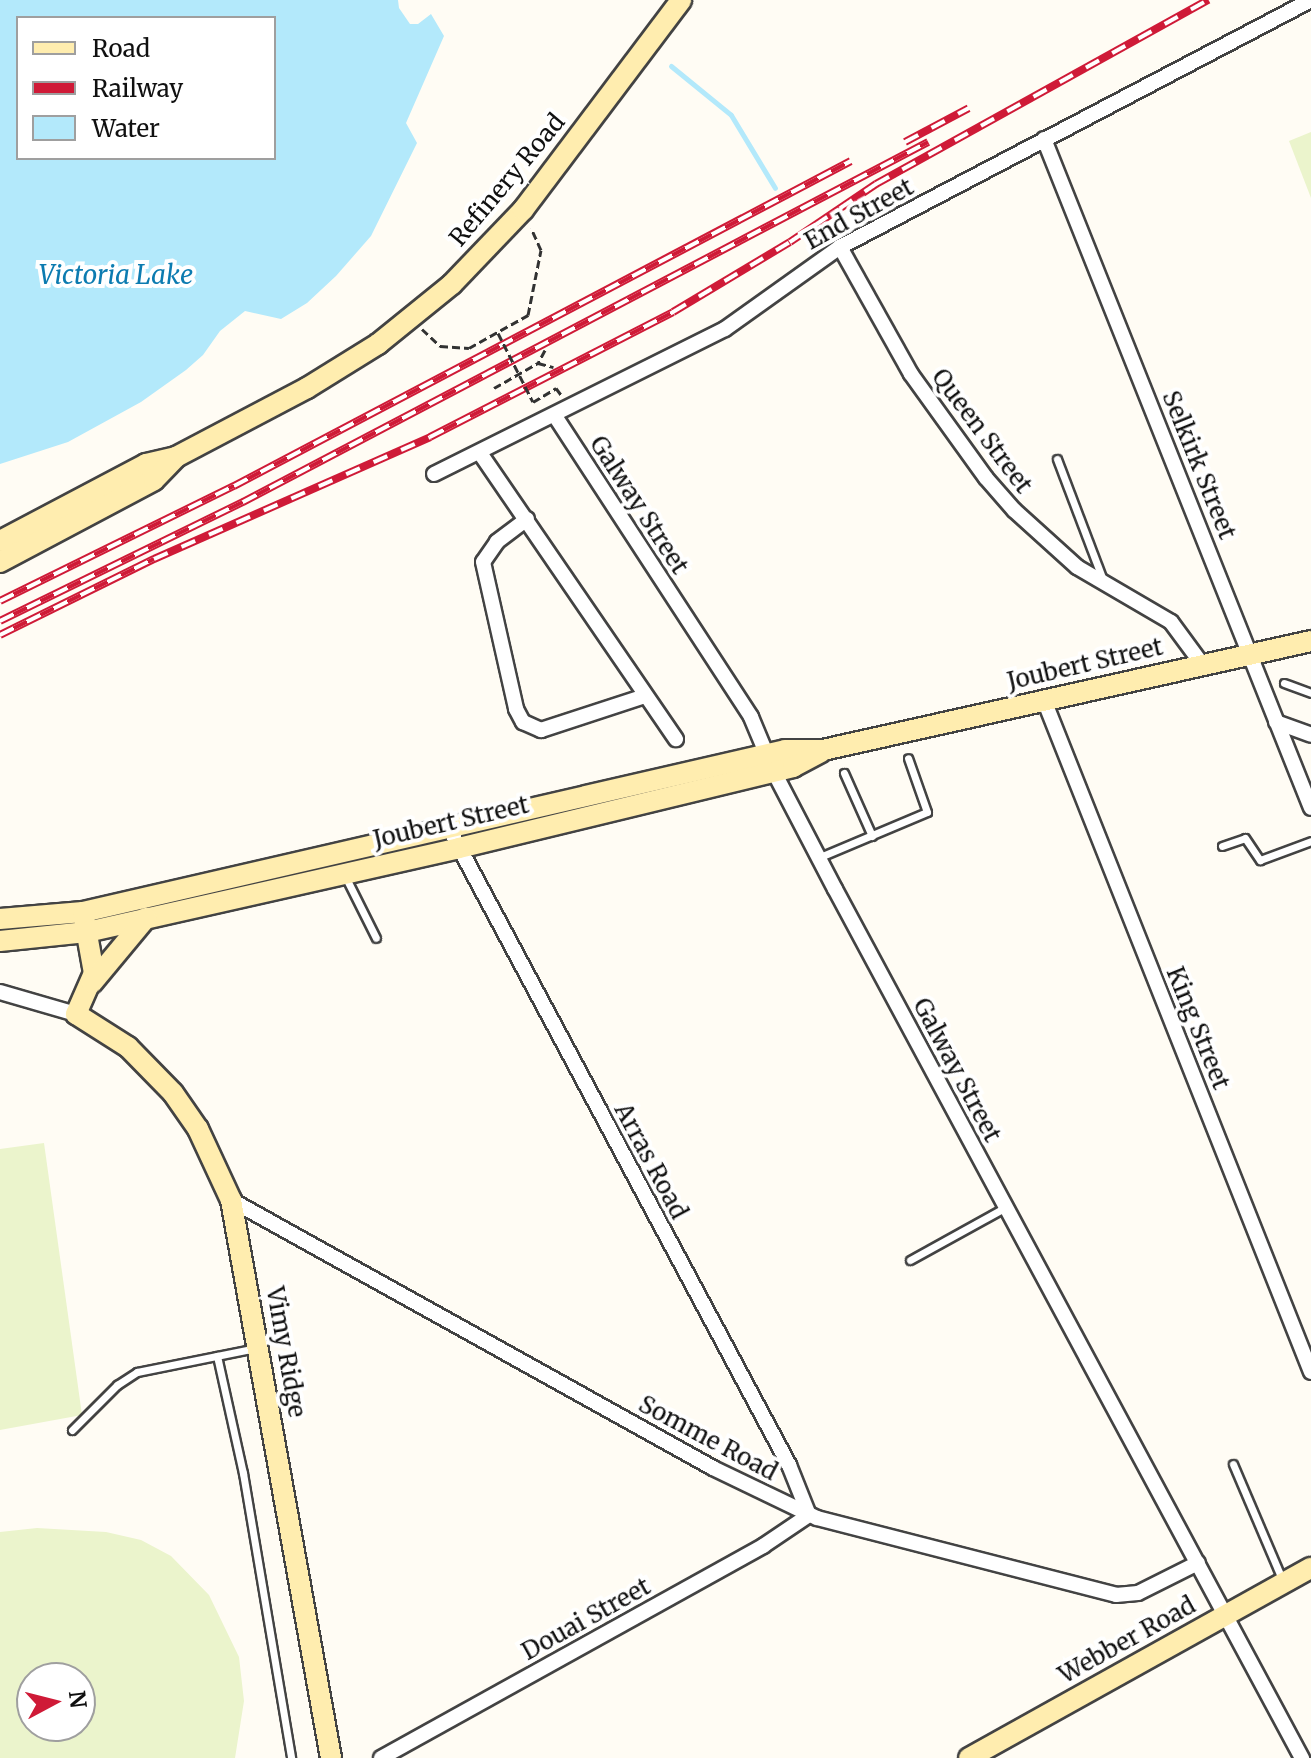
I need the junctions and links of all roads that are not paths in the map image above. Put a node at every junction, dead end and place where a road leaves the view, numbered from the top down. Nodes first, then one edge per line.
1 (681, 0) edge
2 (1311, 0) edge
3 (1044, 139) junction
4 (840, 247) junction
5 (555, 416) junction
6 (480, 453) junction
7 (176, 457) junction
8 (1057, 459) dead end
9 (434, 474) dead end
10 (527, 519) junction
11 (0, 541) edge
12 (0, 562) edge
13 (1104, 583) junction
14 (1311, 641) edge
15 (1250, 655) junction
16 (1202, 664) junction
17 (1284, 683) dead end
18 (1311, 693) edge
19 (645, 696) junction
20 (1044, 700) junction
21 (1276, 722) junction
22 (1311, 735) edge
23 (676, 739) dead end
24 (908, 758) dead end
25 (771, 763) junction
26 (844, 773) dead end
27 (1311, 808) edge
28 (872, 836) junction
29 (454, 839) junction
30 (1311, 841) edge
31 (1222, 846) dead end
32 (818, 857) junction
33 (344, 874) junction
34 (146, 918) junction
35 (0, 919) edge
36 (85, 922) junction
37 (376, 938) dead end
38 (0, 941) edge
39 (91, 986) junction
40 (0, 992) edge
41 (76, 1014) junction
42 (231, 1200) junction
43 (1006, 1207) junction
44 (910, 1260) dead end
45 (258, 1348) junction
46 (217, 1356) junction
47 (1311, 1372) edge
48 (72, 1430) dead end
49 (1233, 1464) dead end
50 (809, 1515) junction
51 (1198, 1563) junction
52 (1311, 1568) edge
53 (1283, 1583) junction
54 (1224, 1616) junction
55 (291, 1758) edge
56 (331, 1758) edge
57 (381, 1758) edge
58 (969, 1758) edge
59 (1302, 1758) edge

1 - 7 main road, Refinery Road
2 - 3 street, End Street
3 - 4 street, End Street
3 - 15 street, Selkirk Street
4 - 5 street, End Street
4 - 13 street, Queen Street
5 - 6 street, End Street
5 - 25 street, Galway Street
6 - 9 street, End Street
6 - 10 street
7 - 11 main road
7 - 12 main road
8 - 13 lane
10 - 19 street
10 - 19 street
13 - 16 street, Queen Street
14 - 15 main road, Joubert Street
15 - 16 main road, Joubert Street
15 - 21 street, Selkirk Street
16 - 20 main road, Joubert Street
17 - 18 lane
19 - 23 street
20 - 25 main road, Joubert Street
20 - 47 street, King Street
21 - 22 street
21 - 27 street, Selkirk Street
24 - 28 lane
25 - 29 main road, Joubert Street
25 - 32 street, Galway Street
26 - 28 lane
28 - 32 lane
29 - 33 main road, Joubert Street
29 - 36 main road, Joubert Street
29 - 50 street, Arras Road
30 - 31 lane
32 - 43 street, Galway Street
33 - 34 main road, Joubert Street
33 - 37 lane
34 - 36 main road, Joubert Street
34 - 39 main road
35 - 36 main road
36 - 38 main road
36 - 39 main road
39 - 41 main road
40 - 41 street, Vimy Ridge
41 - 42 main road, Vimy Ridge
42 - 45 main road, Vimy Ridge
42 - 50 street, Somme Road
43 - 44 lane
43 - 51 street, Galway Street
45 - 46 lane
45 - 56 main road, Vimy Ridge
46 - 48 lane
46 - 55 lane
49 - 53 lane
50 - 51 street, Somme Road
50 - 57 street, Douai Street
51 - 54 street, Galway Street
52 - 53 main road, Webber Road
53 - 54 main road, Webber Road
54 - 58 main road, Webber Road
54 - 59 street, Galway Street

